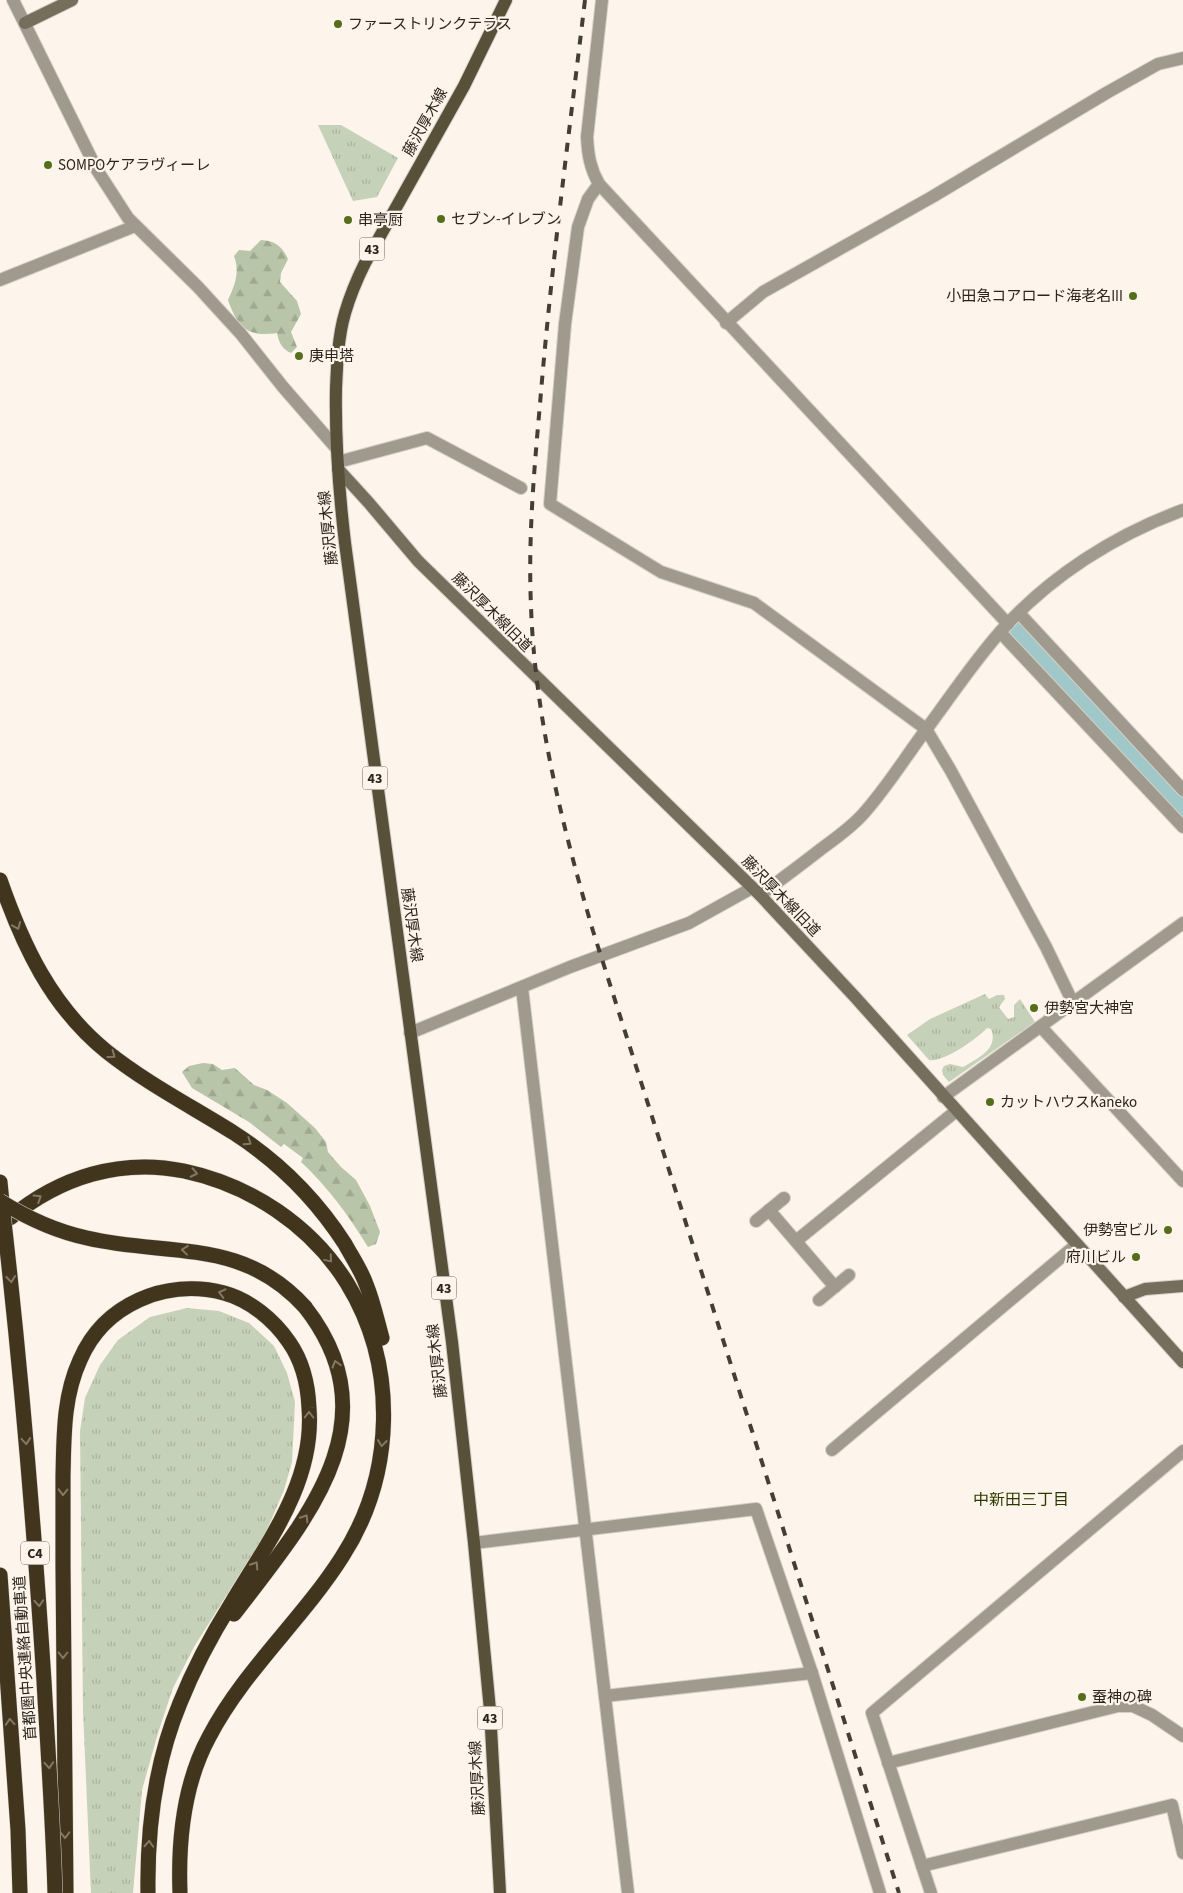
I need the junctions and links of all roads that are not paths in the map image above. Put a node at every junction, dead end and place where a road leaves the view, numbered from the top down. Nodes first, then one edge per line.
1 (14, 0) edge
2 (72, 0) edge
3 (506, 0) edge
4 (602, 0) edge
5 (25, 23) junction
6 (1183, 58) edge
7 (599, 184) junction
8 (134, 226) junction
9 (0, 280) edge
10 (726, 323) junction
11 (337, 449) junction
12 (338, 466) junction
13 (521, 488) dead end
14 (1183, 510) edge
15 (1019, 613) junction
16 (1004, 628) junction
17 (926, 729) junction
18 (1183, 790) edge
19 (1183, 827) edge
20 (0, 880) edge
21 (756, 892) junction
22 (1183, 924) edge
23 (522, 988) junction
24 (1073, 1003) junction
25 (1041, 1027) junction
26 (410, 1033) junction
27 (943, 1097) junction
28 (956, 1111) junction
29 (1183, 1181) edge
30 (0, 1182) edge
31 (784, 1198) dead end
32 (0, 1201) edge
33 (769, 1210) junction
34 (756, 1221) dead end
35 (0, 1228) edge
36 (796, 1241) junction
37 (1077, 1244) junction
38 (849, 1275) dead end
39 (1183, 1286) edge
40 (835, 1287) junction
41 (1124, 1296) junction
42 (819, 1300) dead end
43 (1183, 1362) edge
44 (384, 1411) junction
45 (832, 1450) dead end
46 (1183, 1451) edge
47 (585, 1529) junction
48 (474, 1543) junction
49 (0, 1575) edge
50 (194, 1670) junction
51 (812, 1673) junction
52 (605, 1696) junction
53 (1183, 1736) edge
54 (888, 1763) junction
55 (1183, 1853) edge
56 (922, 1866) junction
57 (20, 1893) edge
58 (55, 1893) edge
59 (66, 1893) edge
60 (148, 1893) edge
61 (180, 1893) edge
62 (500, 1893) edge
63 (628, 1893) edge
64 (880, 1893) edge
65 (931, 1893) edge

1 - 5 street
2 - 5 street
3 - 11 main road, 藤沢厚木線 / 43
4 - 7 street
5 - 8 street
6 - 10 street
7 - 10 street
7 - 17 street
8 - 9 street
8 - 11 street
10 - 16 street
11 - 12 main road, 藤沢厚木線 / 43
12 - 13 street
12 - 21 street, 藤沢厚木線旧道
12 - 26 main road, 藤沢厚木線 / 43
14 - 15 street
15 - 16 street
15 - 18 street
16 - 17 street
16 - 19 street
17 - 21 street
17 - 24 street
20 -> 44 highway
21 - 23 street
21 - 27 street, 藤沢厚木線旧道
22 - 24 street
23 - 26 street
23 - 47 street
24 - 25 street
25 - 27 street
25 - 29 street
26 - 48 main road, 藤沢厚木線 / 43
27 - 28 street, 藤沢厚木線旧道
28 - 36 street
28 - 37 street, 藤沢厚木線旧道
30 -> 58 highway, 首都圏中央連絡自動車道 / C4, bridge
31 - 33 street
50 -> 32 highway, bridge
33 - 34 street
33 - 36 street
35 -> 44 highway
36 - 40 street
37 - 41 street, 藤沢厚木線旧道
37 - 45 street
38 - 40 street
39 - 41 street
40 - 42 street
41 - 43 street, 藤沢厚木線旧道
44 -> 61 highway
46 - 54 street
47 - 48 street
47 - 51 street
47 - 52 street
48 - 62 main road, 藤沢厚木線 / 43
57 -> 49 highway, 首都圏中央連絡自動車道
50 -> 59 highway
60 -> 50 highway
51 - 52 street
51 - 64 street
52 - 63 street
53 - 54 street
54 - 56 street
55 - 56 street
56 - 65 street

